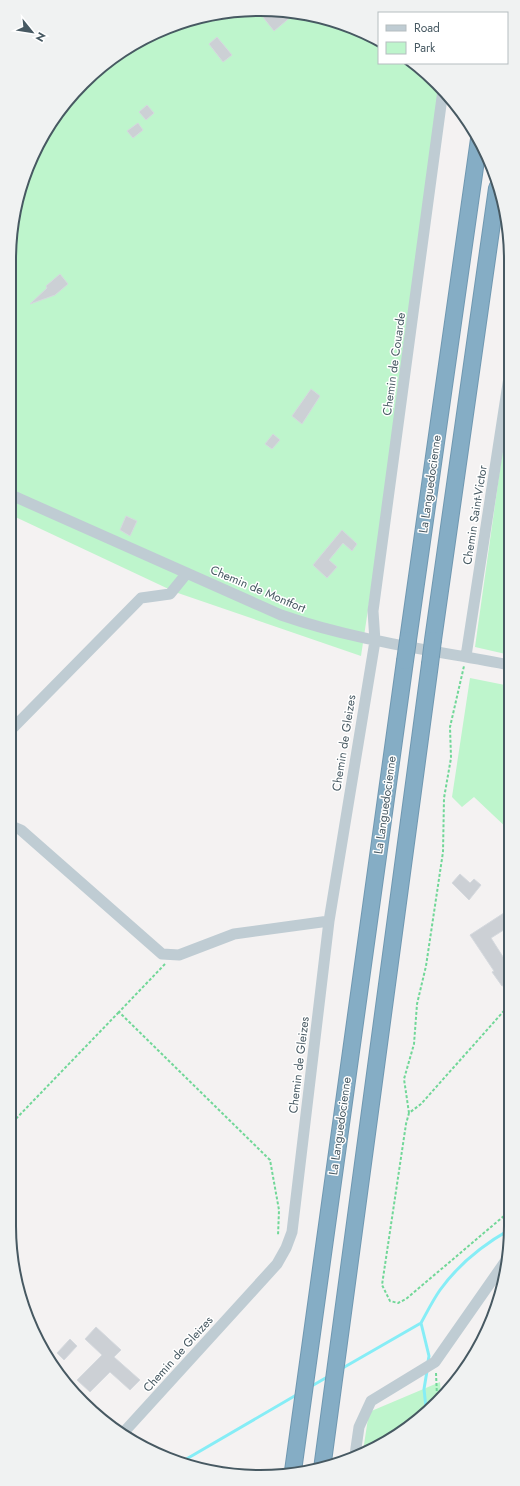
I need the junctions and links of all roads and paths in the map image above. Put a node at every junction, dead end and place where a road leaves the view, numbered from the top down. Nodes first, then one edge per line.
1 (443, 99) edge
2 (477, 148) edge
3 (496, 196) edge
4 (504, 409) edge
5 (16, 497) edge
6 (187, 573) junction
7 (375, 641) junction
8 (466, 656) junction
9 (504, 664) edge
10 (16, 725) edge
11 (16, 828) edge
12 (329, 921) junction
13 (162, 954) junction
14 (504, 1010) edge
15 (119, 1012) junction
16 (409, 1113) junction
17 (16, 1119) edge
18 (504, 1216) edge
19 (278, 1241) dead end
20 (500, 1269) edge
21 (435, 1362) junction
22 (437, 1394) edge
23 (126, 1430) edge
24 (356, 1450) edge
25 (323, 1462) edge
26 (293, 1468) edge

1 - 7 street, Chemin de Couarde
2 - 26 highway, La Languedocienne, bridge
3 - 25 highway, La Languedocienne, bridge
4 - 8 street, Chemin Saint-Victor
5 - 6 street, Chemin de Montfort
6 - 7 street, Chemin de Montfort
6 - 10 street
7 - 8 street, Chemin de Montfort
7 - 12 street, Chemin de Gleizes
8 - 9 street, Chemin de Montfort
8 - 16 path
11 - 13 street
12 - 13 street
12 - 23 street, Chemin de Gleizes
13 - 15 path
14 - 16 path
15 - 17 path
15 - 19 path
16 - 18 path
20 - 21 street
21 - 22 path
21 - 24 street

